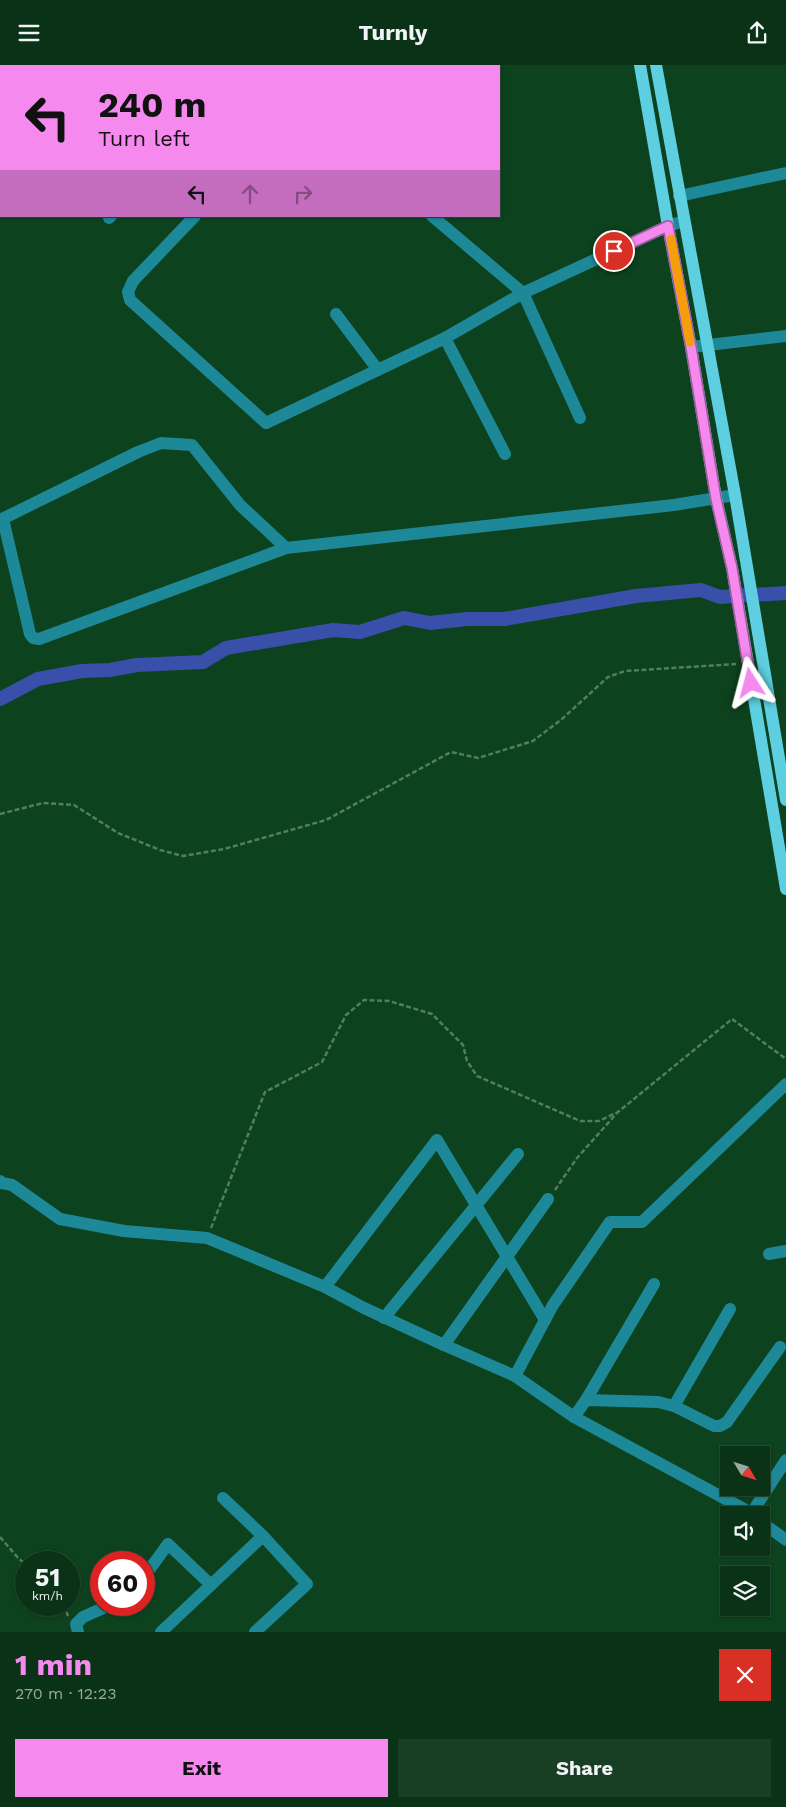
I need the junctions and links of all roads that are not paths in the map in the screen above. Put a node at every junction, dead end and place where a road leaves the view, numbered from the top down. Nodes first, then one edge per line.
1 (640, 65) edge
2 (656, 65) edge
3 (786, 173) edge
4 (679, 197) junction
5 (194, 217) edge
6 (433, 217) edge
7 (684, 221) junction
8 (668, 226) junction
9 (523, 293) junction
10 (336, 314) dead end
11 (786, 335) edge
12 (445, 338) junction
13 (707, 344) junction
14 (691, 347) junction
15 (378, 370) junction
16 (580, 418) dead end
17 (505, 454) dead end
18 (735, 495) junction
19 (716, 499) junction
20 (1, 520) edge
21 (286, 548) junction
22 (786, 800) edge
23 (786, 889) edge
24 (786, 1084) edge
25 (518, 1153) dead end
26 (1, 1183) edge
27 (548, 1199) road end
28 (476, 1206) junction
29 (786, 1251) edge
30 (769, 1254) dead end
31 (507, 1257) junction
32 (654, 1284) dead end
33 (325, 1287) junction
34 (730, 1309) dead end
35 (384, 1317) junction
36 (545, 1320) junction
37 (444, 1345) junction
38 (780, 1347) dead end
39 (515, 1376) junction
40 (586, 1400) junction
41 (674, 1407) junction
42 (574, 1417) junction
43 (786, 1460) edge
44 (223, 1498) dead end
45 (737, 1506) edge
46 (757, 1506) edge
47 (770, 1528) edge
48 (263, 1537) junction
49 (786, 1540) edge
50 (155, 1562) edge
51 (211, 1585) junction
52 (90, 1614) edge
53 (78, 1632) edge
54 (161, 1632) edge
55 (255, 1632) edge

1 - 8 main road
2 - 4 main road
3 - 4 street
4 - 7 main road
5 - 15 street
6 - 9 street
7 - 8 street
7 - 13 main road
8 - 9 street
8 - 14 main road
9 - 12 street
9 - 16 street
10 - 15 street
11 - 13 street
12 - 15 street
12 - 17 street
13 - 14 street
13 - 18 main road
14 - 19 main road
18 - 19 street
18 - 22 main road
19 - 21 street
19 - 23 main road
20 - 21 street
20 - 21 street
24 - 36 street
25 - 28 street
26 - 33 street
27 - 31 street
28 - 31 street
28 - 33 street
28 - 35 street
29 - 30 street
31 - 36 street
31 - 37 street
32 - 40 street
33 - 35 street
34 - 41 street
35 - 37 street
36 - 39 street
37 - 39 street
38 - 41 street
39 - 42 street
40 - 41 street
40 - 42 street
42 - 45 street
43 - 46 street
44 - 48 street
47 - 49 street
48 - 51 street
48 - 55 street
50 - 51 street
51 - 54 street
52 - 53 street

